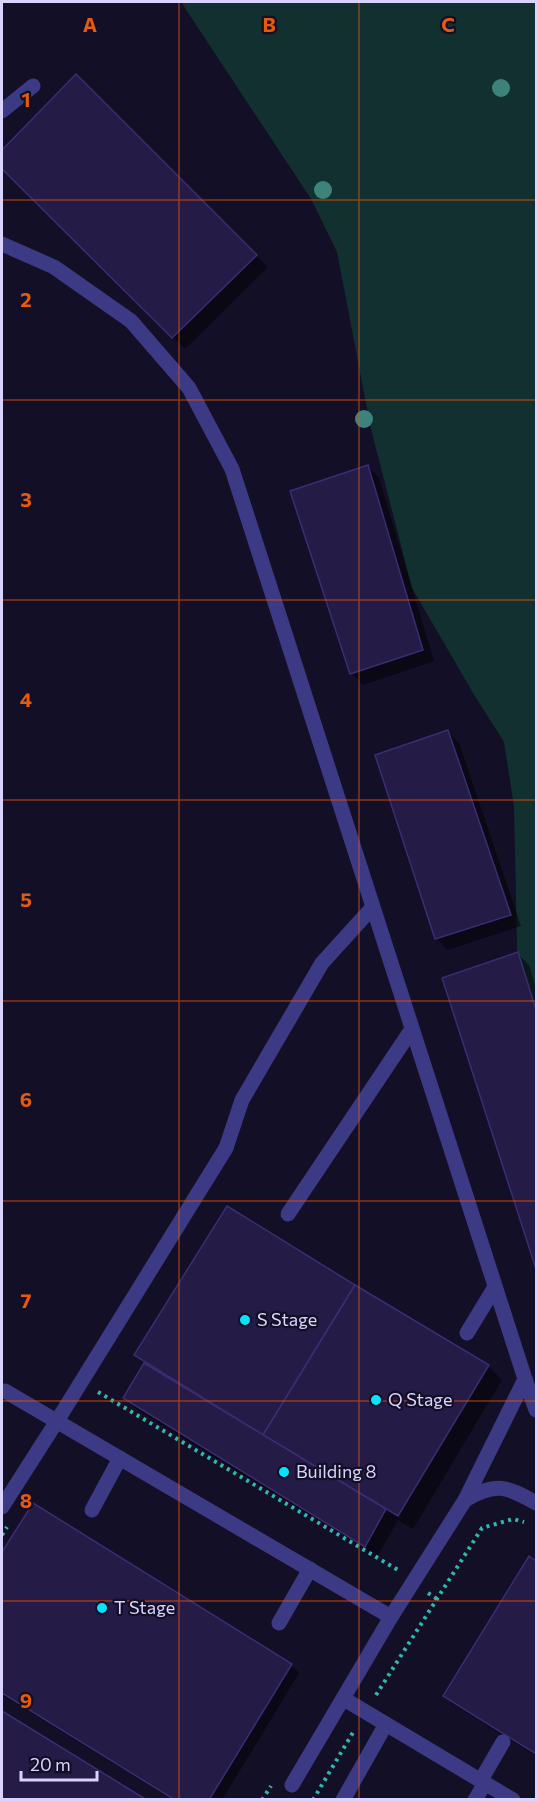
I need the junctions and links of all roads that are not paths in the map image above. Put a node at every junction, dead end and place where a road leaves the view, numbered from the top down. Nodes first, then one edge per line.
1 (33, 86) dead end
2 (2, 111) edge
3 (2, 244) edge
4 (372, 908) junction
5 (412, 1029) junction
6 (288, 1214) dead end
7 (495, 1287) junction
8 (467, 1334) dead end
9 (525, 1380) junction
10 (5, 1391) dead end
11 (537, 1410) edge
12 (57, 1421) junction
13 (120, 1458) junction
14 (465, 1500) junction
15 (537, 1503) edge
16 (2, 1507) edge
17 (92, 1510) dead end
18 (310, 1569) junction
19 (391, 1617) junction
20 (279, 1623) dead end
21 (344, 1699) junction
22 (386, 1724) junction
23 (503, 1742) dead end
24 (483, 1782) junction
25 (292, 1785) dead end
26 (342, 1800) edge
27 (476, 1800) edge
28 (513, 1800) edge

1 - 2 lane
3 - 4 lane
4 - 5 lane
4 - 12 lane
5 - 6 lane
5 - 7 lane
7 - 8 lane
7 - 9 lane
9 - 11 lane
9 - 14 lane
10 - 12 lane
12 - 13 lane
12 - 16 lane
13 - 17 lane
13 - 18 lane
14 - 15 lane
14 - 19 lane
18 - 19 lane
18 - 20 lane
19 - 21 lane
21 - 22 lane
21 - 25 lane
22 - 24 lane
22 - 26 lane
23 - 24 lane
24 - 27 lane
24 - 28 lane

